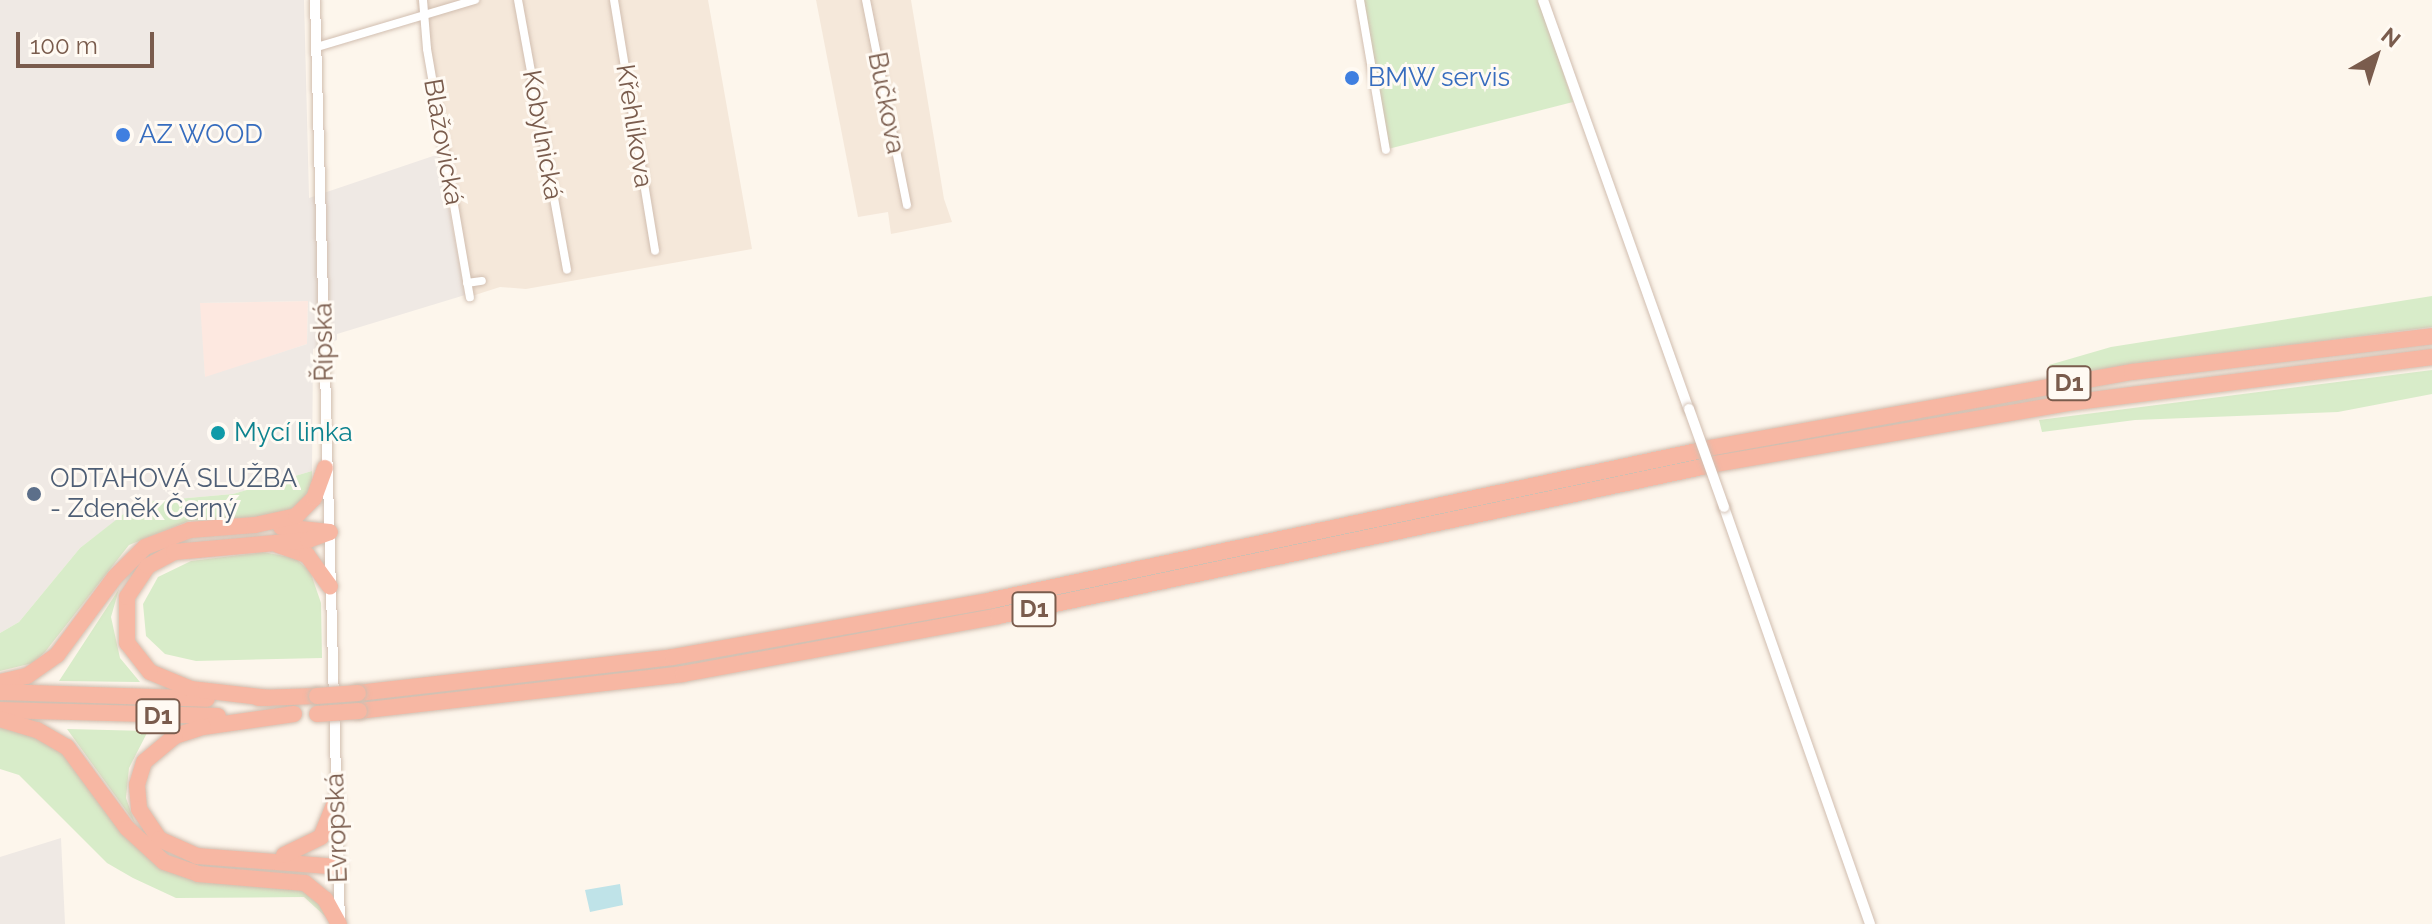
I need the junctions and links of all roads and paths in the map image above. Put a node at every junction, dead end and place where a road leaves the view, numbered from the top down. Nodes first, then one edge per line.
1 (315, 0) edge
2 (423, 0) edge
3 (475, 0) edge
4 (518, 0) edge
5 (614, 0) edge
6 (866, 0) edge
7 (1360, 0) edge
8 (1543, 0) edge
9 (423, 12) junction
10 (317, 47) junction
11 (1386, 150) dead end
12 (907, 205) dead end
13 (655, 251) dead end
14 (567, 270) dead end
15 (482, 281) dead end
16 (467, 283) junction
17 (470, 297) dead end
18 (2432, 336) edge
19 (2432, 357) edge
20 (1706, 458) junction
21 (325, 468) junction
22 (255, 525) junction
23 (330, 532) junction
24 (269, 543) junction
25 (330, 587) junction
26 (0, 682) edge
27 (0, 692) edge
28 (269, 698) junction
29 (0, 710) edge
30 (294, 714) junction
31 (0, 719) edge
32 (335, 732) joint
33 (336, 800) junction
34 (262, 860) junction
35 (339, 867) junction
36 (269, 877) junction
37 (339, 924) edge
38 (1870, 924) edge

1 - 10 street, Řípská
2 - 9 street, Blažovická
3 - 9 street
4 - 14 street, Kobylnická
5 - 13 street, Křehlíkova
6 - 12 street, Bučkova
7 - 11 street
8 - 38 street, bridge
9 - 10 street
9 - 16 street, Blažovická
10 - 21 street, Řípská
15 - 16 street
16 - 17 street, Blažovická
18 - 20 highway, D1
19 - 20 highway, D1
20 - 28 highway, D1, bridge
20 - 30 highway, D1, bridge
21 - 22 highway
21 - 23 street, Řípská
22 - 23 highway
22 - 26 highway
23 - 24 highway
23 - 25 street, Řípská
24 - 25 highway
24 - 28 highway
25 - 32 street, Řípská
27 - 28 highway, D1
29 - 30 highway, D1
30 - 34 highway
31 - 36 highway
32 - 33 street, Evropská
33 - 34 highway
33 - 35 street, Evropská
34 - 35 highway
35 - 36 highway
35 - 37 street, Evropská
36 - 37 highway

